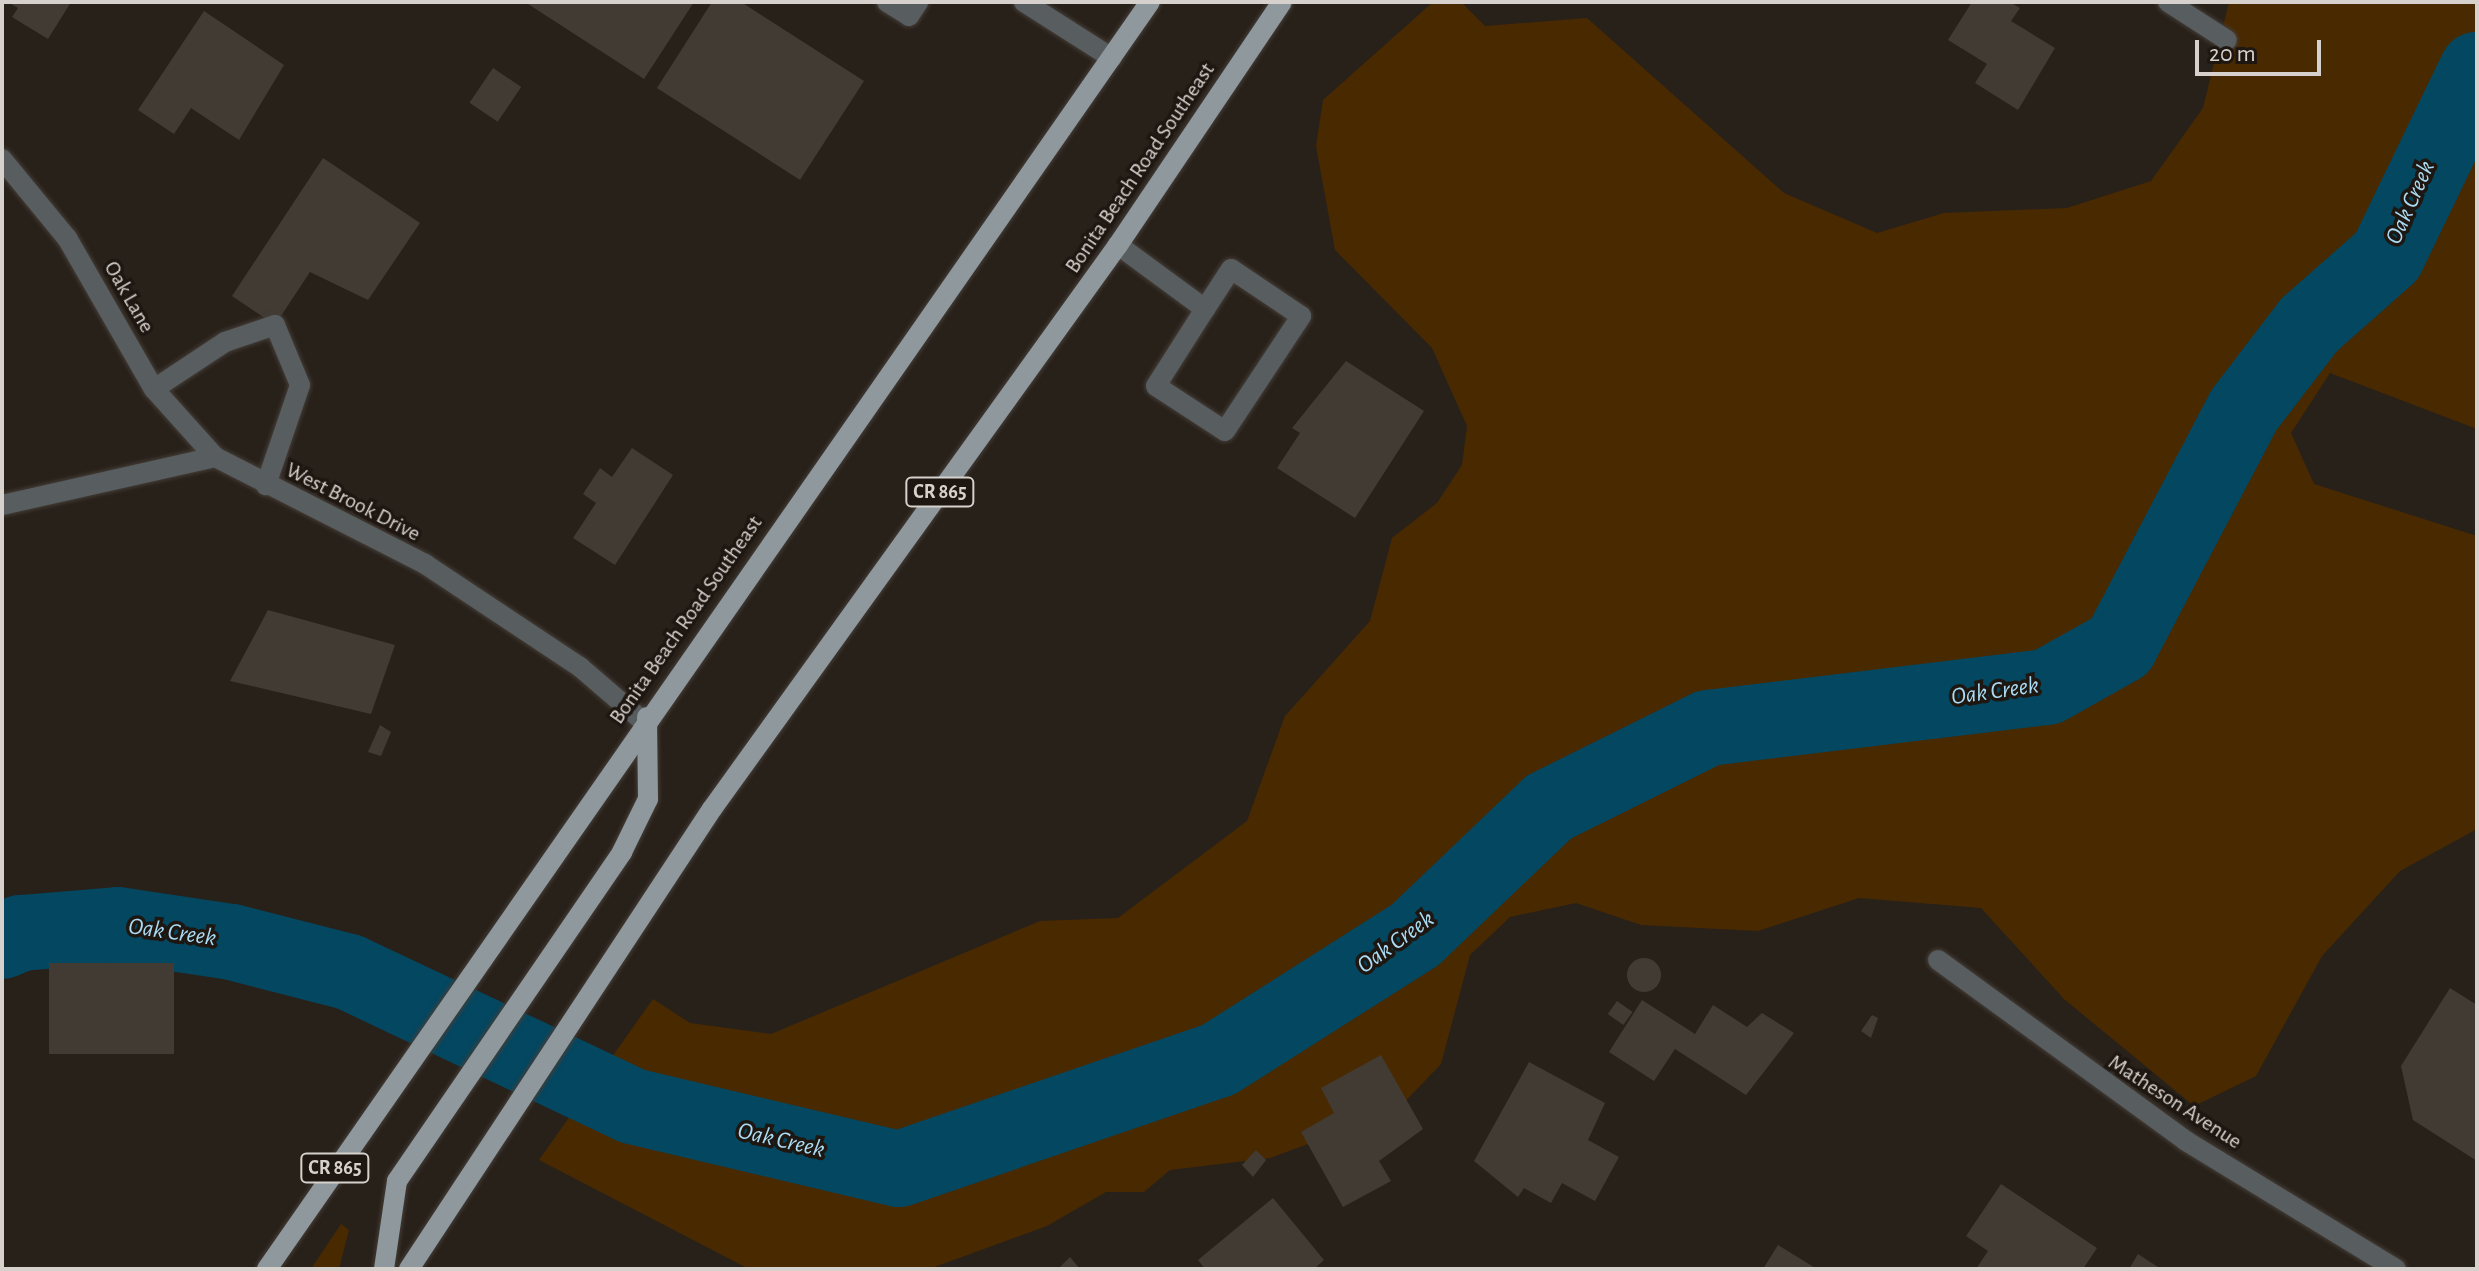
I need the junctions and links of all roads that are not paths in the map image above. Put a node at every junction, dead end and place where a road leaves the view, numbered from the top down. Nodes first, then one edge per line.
1 (887, 2) edge
2 (918, 2) edge
3 (1024, 2) edge
4 (1150, 2) edge
5 (1282, 2) edge
6 (2168, 2) edge
7 (2227, 40) dead end
8 (1112, 58) junction
9 (2, 159) edge
10 (1118, 245) junction
11 (1205, 309) junction
12 (154, 389) junction
13 (215, 457) junction
14 (266, 485) junction
15 (2, 505) edge
16 (645, 719) junction
17 (1938, 960) dead end
18 (267, 1269) edge
19 (384, 1269) edge
20 (409, 1269) edge
21 (2396, 1269) edge

1 - 2 street
3 - 8 street
4 - 8 main road, Bonita Beach Road Southeast / CR 865
5 - 10 main road, Bonita Beach Road Southeast / CR 865
6 - 7 street
8 - 16 main road, Bonita Beach Road Southeast / CR 865
9 - 12 street, Oak Lane
10 - 11 street
10 - 20 main road, Bonita Beach Road Southeast / CR 865
11 - 11 street
12 - 13 street, Oak Lane
12 - 14 street
13 - 14 street, West Brook Drive
13 - 15 street
14 - 16 street, West Brook Drive
16 - 18 main road, Bonita Beach Road Southeast / CR 865
16 - 19 main road
17 - 21 street, Matheson Avenue

